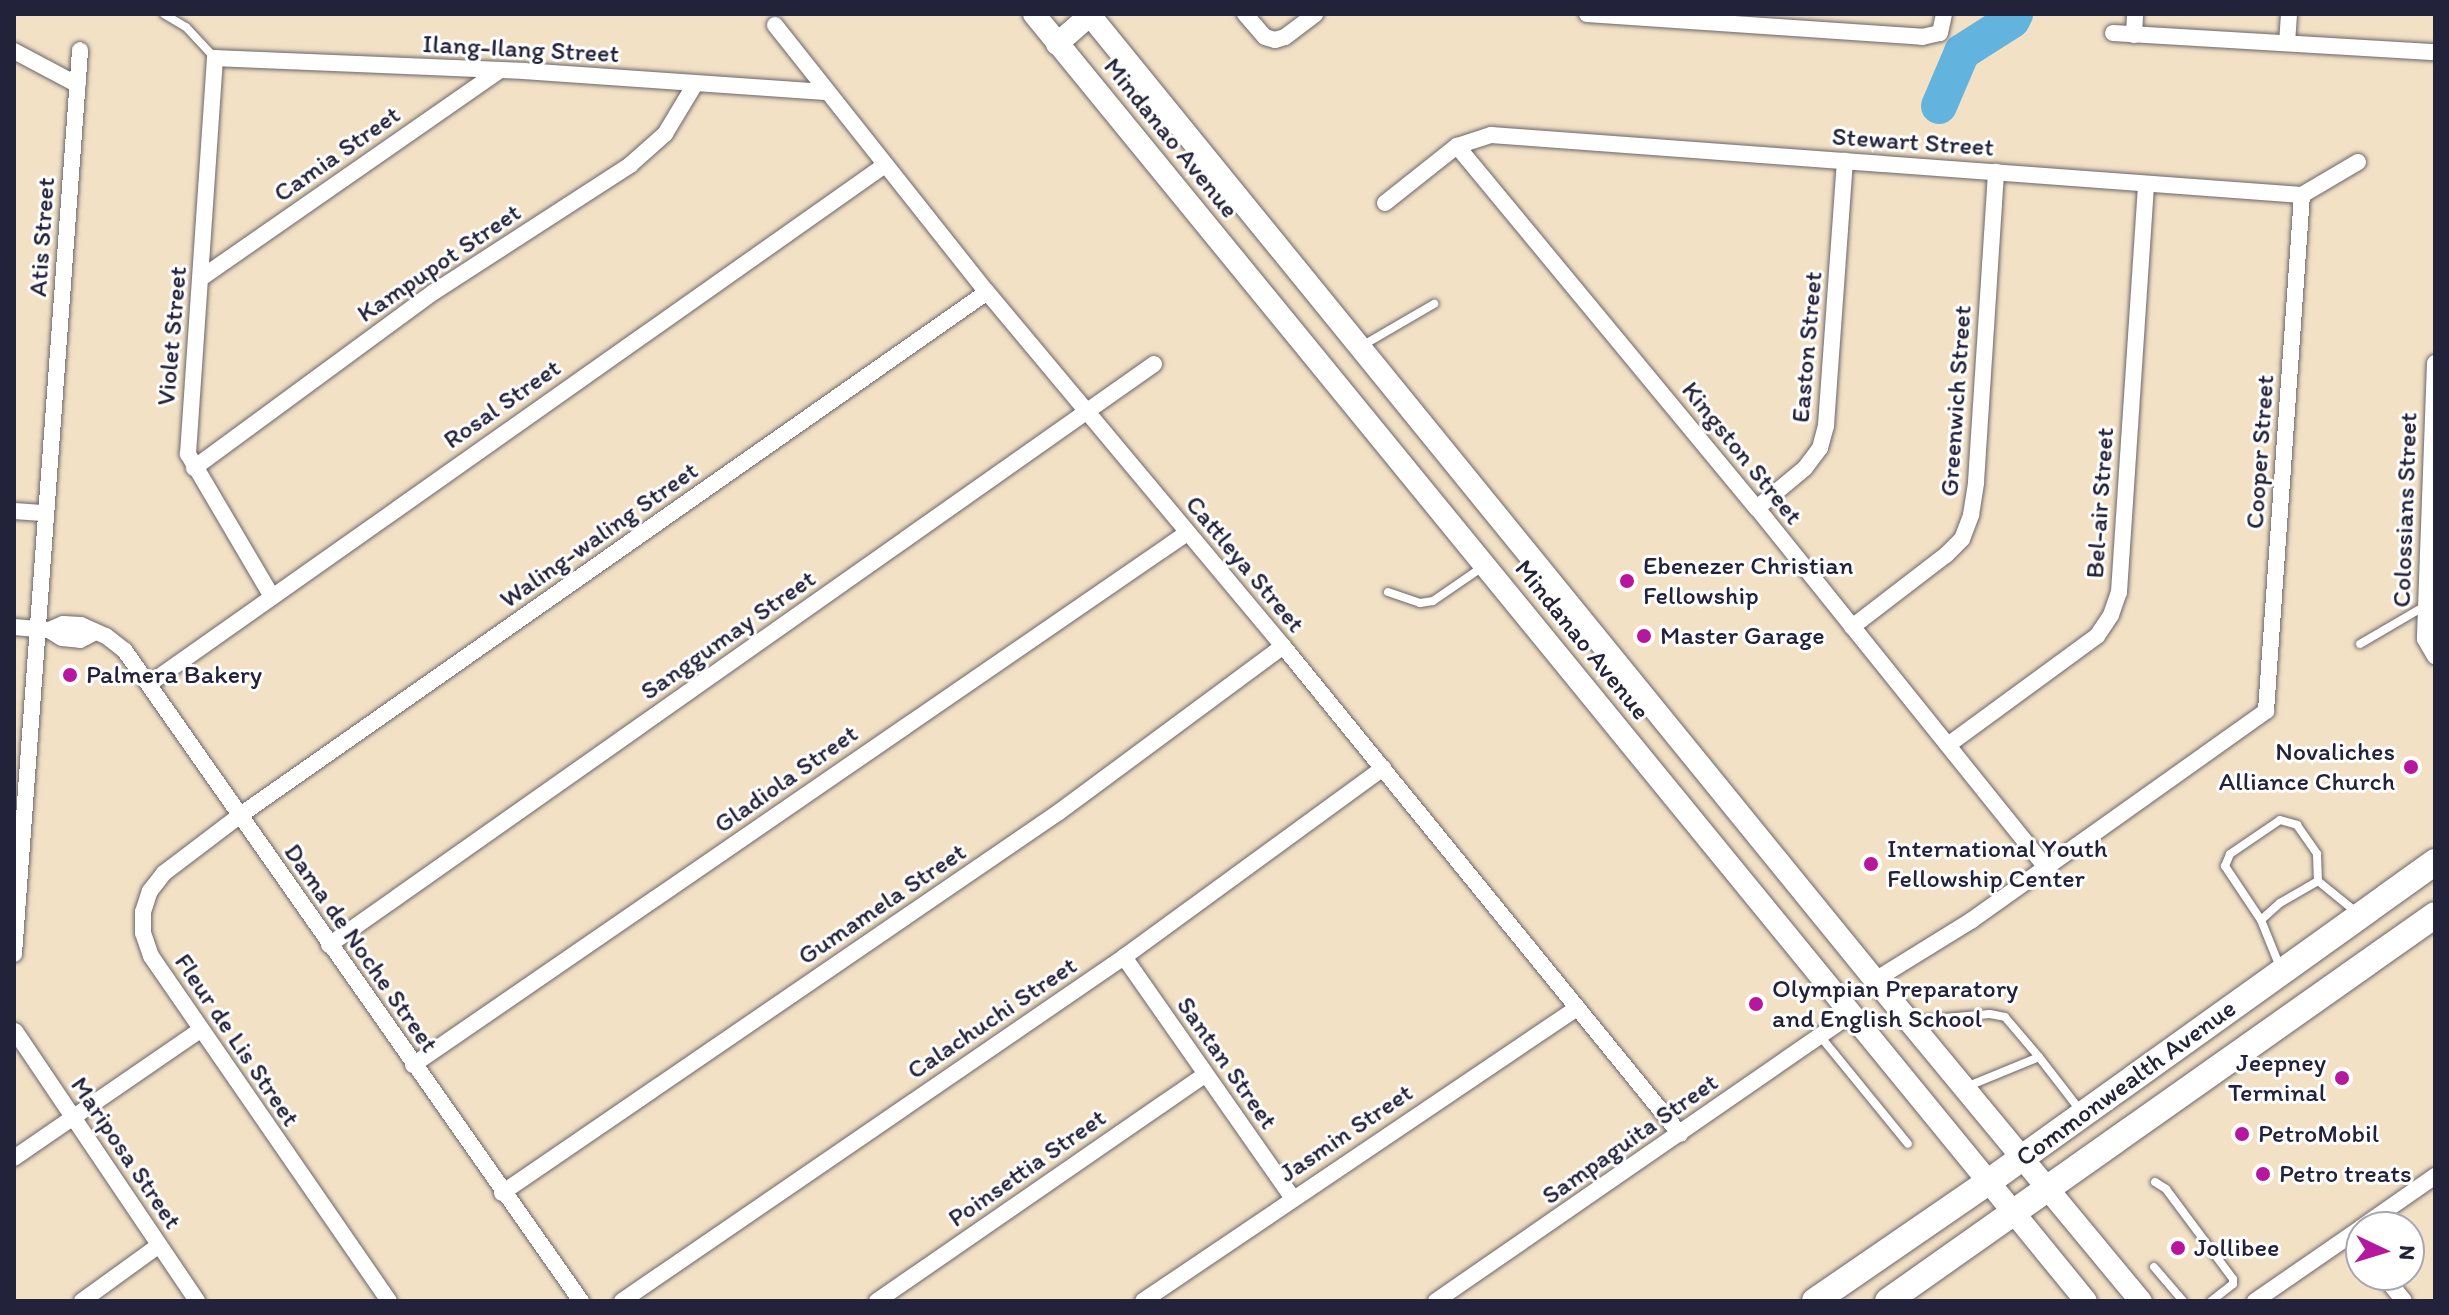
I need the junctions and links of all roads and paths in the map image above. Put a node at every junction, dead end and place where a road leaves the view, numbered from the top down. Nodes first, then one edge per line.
1 (164, 14) edge
2 (1034, 14) edge
3 (1245, 14) edge
4 (1315, 14) edge
5 (1587, 14) edge
6 (1944, 14) edge
7 (2135, 14) edge
8 (2289, 14) edge
9 (1090, 15) edge
10 (775, 25) dead end
11 (2113, 33) dead end
12 (2134, 35) junction
13 (2287, 43) junction
14 (1057, 44) junction
15 (80, 50) dead end
16 (14, 51) edge
17 (2435, 52) edge
18 (215, 58) junction
19 (500, 70) junction
20 (695, 84) junction
21 (78, 85) junction
22 (824, 92) junction
23 (1457, 146) junction
24 (1845, 161) junction
25 (2358, 162) dead end
26 (885, 165) junction
27 (1996, 172) junction
28 (2146, 184) junction
29 (2302, 195) junction
30 (1385, 203) dead end
31 (201, 278) junction
32 (987, 292) junction
33 (1434, 304) dead end
34 (1360, 347) junction
35 (2435, 363) edge
36 (1154, 364) dead end
37 (1086, 412) junction
38 (194, 468) junction
39 (1757, 508) junction
40 (14, 511) edge
41 (46, 513) junction
42 (1187, 533) junction
43 (1485, 565) junction
44 (1388, 592) dead end
45 (271, 595) junction
46 (2425, 606) junction
47 (14, 627) edge
48 (1852, 627) junction
49 (43, 629) junction
50 (2430, 635) edge
51 (2360, 644) dead end
52 (1283, 646) junction
53 (2435, 656) edge
54 (149, 684) junction
55 (1948, 745) junction
56 (21, 748) edge
57 (1383, 768) junction
58 (239, 816) junction
59 (17, 858) edge
60 (2435, 862) edge
61 (2046, 868) junction
62 (2318, 881) junction
63 (2360, 915) junction
64 (2435, 915) edge
65 (2261, 920) junction
66 (329, 945) junction
67 (14, 954) edge
68 (1124, 957) junction
69 (2282, 972) junction
70 (1875, 980) junction
71 (1577, 1008) junction
72 (1850, 1015) junction
73 (1910, 1021) junction
74 (200, 1030) junction
75 (15, 1031) edge
76 (1819, 1035) junction
77 (2039, 1057) junction
78 (413, 1065) junction
79 (1205, 1075) junction
80 (1966, 1087) junction
81 (2082, 1114) junction
82 (73, 1117) junction
83 (1680, 1134) junction
84 (1908, 1144) dead end
85 (2022, 1157) junction
86 (14, 1158) edge
87 (2435, 1176) edge
88 (2155, 1182) dead end
89 (1987, 1183) junction
90 (2048, 1188) junction
91 (502, 1193) junction
92 (1292, 1197) junction
93 (2390, 1211) edge
94 (2012, 1213) junction
95 (2345, 1244) edge
96 (158, 1246) junction
97 (2154, 1267) dead end
98 (82, 1301) edge
99 (197, 1301) edge
100 (389, 1301) edge
101 (581, 1301) edge
102 (622, 1301) edge
103 (877, 1301) edge
104 (1143, 1301) edge
105 (1436, 1301) edge
106 (1815, 1301) edge
107 (1888, 1301) edge
108 (2086, 1301) edge
109 (2141, 1301) edge
110 (2183, 1301) edge
111 (2211, 1301) edge
112 (2255, 1301) edge

1 - 18 lane
2 - 14 street, Mindanao Avenue
3 - 4 street
5 - 6 street
7 - 12 street
8 - 13 street
9 - 14 street
9 - 34 street, Mindanao Avenue
10 - 22 street, Cattleya Street
11 - 12 street
12 - 13 street
13 - 17 street
14 - 43 street, Mindanao Avenue
15 - 21 street, Atis Street
16 - 21 street
18 - 19 street, Ilang-Ilang Street
18 - 31 street, Violet Street
19 - 20 street, Ilang-Ilang Street
19 - 31 street, Camia Street
20 - 22 street, Ilang-Ilang Street
20 - 38 street, Kampupot Street
21 - 41 street, Atis Street
22 - 26 street, Cattleya Street
23 - 24 street, Stewart Street
23 - 30 street
23 - 39 street, Kingston Street
24 - 27 street, Stewart Street
24 - 39 street, Easton Street
25 - 29 street
26 - 32 street, Cattleya Street
26 - 45 street, Rosal Street
27 - 28 street, Stewart Street
27 - 48 street, Greenwich Street
28 - 29 street, Stewart Street
28 - 55 street, Bel-air Street
29 - 61 street, Cooper Street
31 - 38 street, Violet Street
32 - 37 street, Cattleya Street
32 - 58 street, Waling-waling Street
33 - 34 lane
34 - 70 street, Mindanao Avenue
35 - 46 street, Colossians Street
36 - 37 street, Sanggumay Street
37 - 42 street, Cattleya Street
37 - 66 street, Sanggumay Street
38 - 45 street, Violet Street
39 - 48 street, Kingston Street
40 - 41 street
41 - 49 street, Atis Street
42 - 52 street, Cattleya Street
42 - 78 street, Gladiola Street
43 - 44 lane
43 - 72 street, Mindanao Avenue
45 - 54 street, Rosal Street
46 - 50 street, Colossians Street
46 - 51 lane
47 - 49 street
48 - 55 street, Kingston Street
49 - 54 street, Dama de Noche Street
49 - 56 street, Atis Street
50 - 53 street, Colossians Street
52 - 57 street, Cattleya Street
52 - 91 street, Gumamela Street
54 - 58 street, Dama de Noche Street
55 - 61 street, Kingston Street
56 - 59 street, Atis Street
57 - 68 street, Calachuchi Street
57 - 71 street, Cattleya Street
58 - 66 street, Dama de Noche Street
58 - 74 street, Fleur de Lis Street
59 - 67 street, Atis Street
60 - 63 main road, Commonwealth Avenue
61 - 70 street
62 - 63 lane
62 - 65 lane
62 - 65 lane
63 - 69 main road, Commonwealth Avenue
64 - 90 main road, Commonwealth Avenue
65 - 69 lane
66 - 78 street, Dama de Noche Street
68 - 79 street, Santan Street
68 - 102 street, Calachuchi Street
69 - 81 main road, Commonwealth Avenue
70 - 73 street, Mindanao Avenue
71 - 83 street, Cattleya Street
71 - 92 street, Jasmin Street
72 - 76 street, Sampaguita Street
72 - 89 street, Mindanao Avenue
73 - 77 lane
73 - 80 street, Mindanao Avenue
74 - 82 street
74 - 100 street, Fleur de Lis Street
75 - 82 street, Mariposa Street
76 - 83 street, Sampaguita Street
76 - 84 lane
77 - 80 lane
77 - 81 lane
78 - 91 street, Dama de Noche Street
79 - 92 street, Santan Street
79 - 103 street, Poinsettia Street
80 - 85 street, Mindanao Avenue
81 - 85 main road, Commonwealth Avenue
82 - 86 street
82 - 96 street, Mariposa Street
83 - 105 street, Sampaguita Street
85 - 89 main road, Commonwealth Avenue
85 - 90 street, Mindanao Avenue
87 - 93 street
88 - 111 lane
89 - 94 street, Mindanao Avenue
89 - 106 main road, Commonwealth Avenue
90 - 94 main road, Commonwealth Avenue
90 - 109 street, Mindanao Avenue
91 - 101 street, Dama de Noche Street
92 - 104 street, Jasmin Street
94 - 107 main road, Commonwealth Avenue
94 - 108 street, Mindanao Avenue
95 - 112 street
96 - 98 street
96 - 99 street, Mariposa Street
97 - 110 lane

